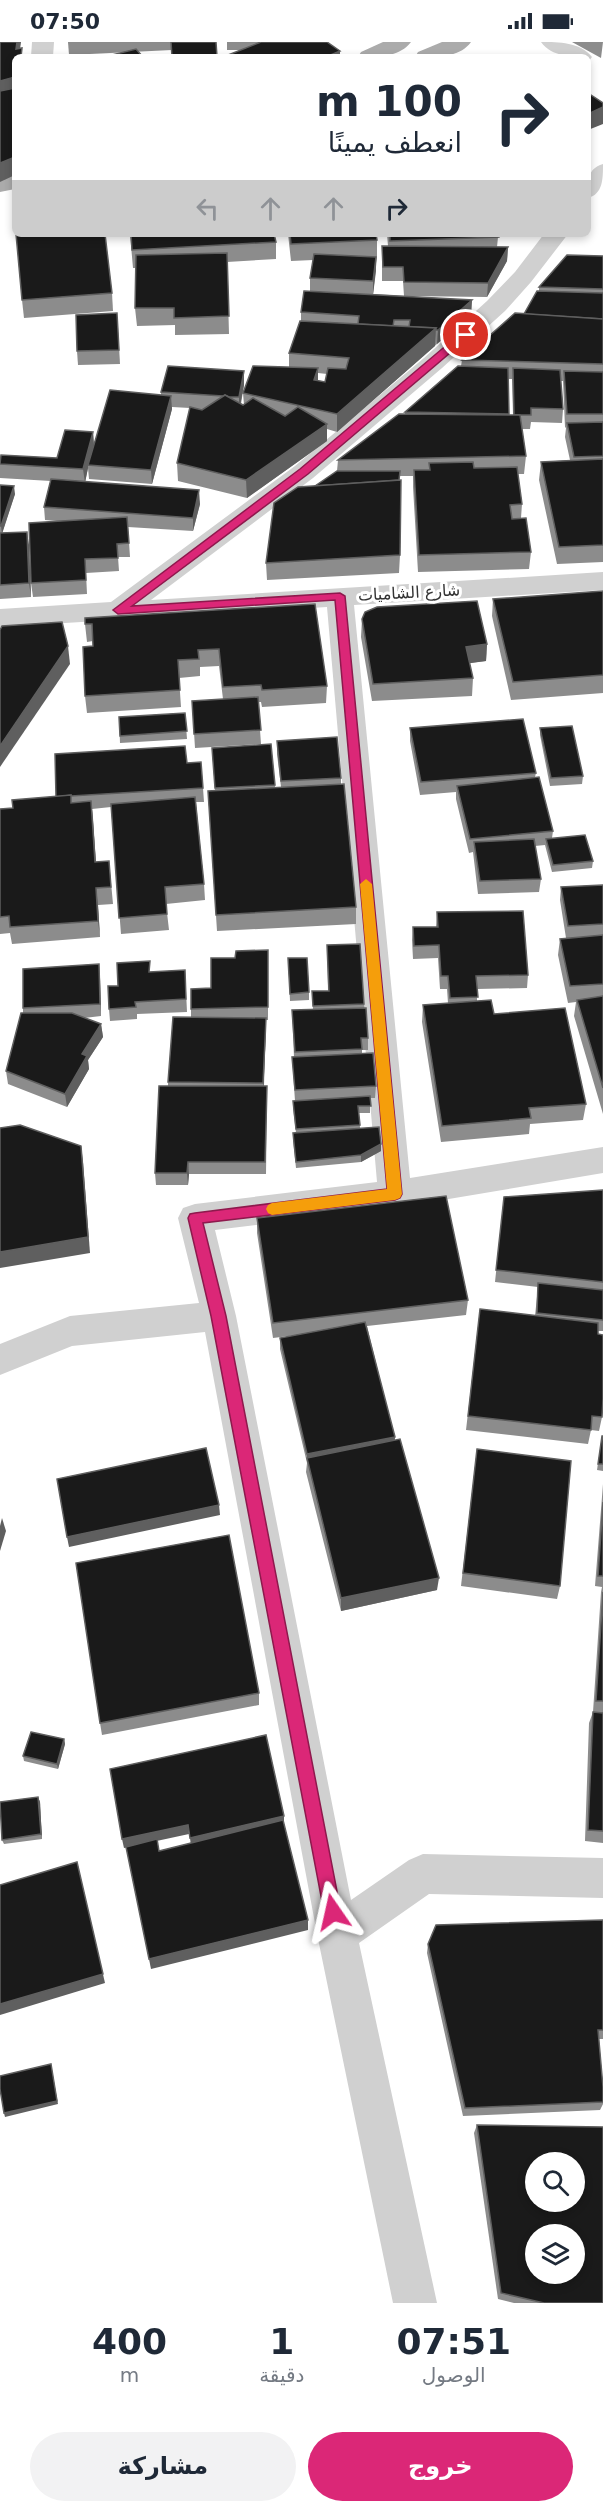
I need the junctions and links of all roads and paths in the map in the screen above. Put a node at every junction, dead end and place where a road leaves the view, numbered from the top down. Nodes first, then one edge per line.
1 (400, 42) edge
2 (460, 42) edge
3 (552, 42) edge
4 (375, 54) edge
5 (433, 54) edge
6 (575, 54) edge
7 (603, 171) edge
8 (591, 187) edge
9 (543, 238) edge
10 (603, 581) edge
11 (340, 596) junction
12 (118, 610) junction
13 (0, 618) edge
14 (603, 1160) edge
15 (395, 1194) junction
16 (219, 1316) junction
17 (0, 1360) edge
18 (603, 1878) edge
19 (337, 1934) junction
20 (415, 2303) edge

1 - 4 main road
2 - 5 main road
3 - 6 street
7 - 8 street
9 - 12 street
10 - 11 street, شارع الشاميات
11 - 12 street, شارع الشاميات
11 - 15 street
12 - 13 street, شارع الشاميات
14 - 15 street
15 - 16 street
16 - 17 street
16 - 19 street
18 - 19 street
19 - 20 street

